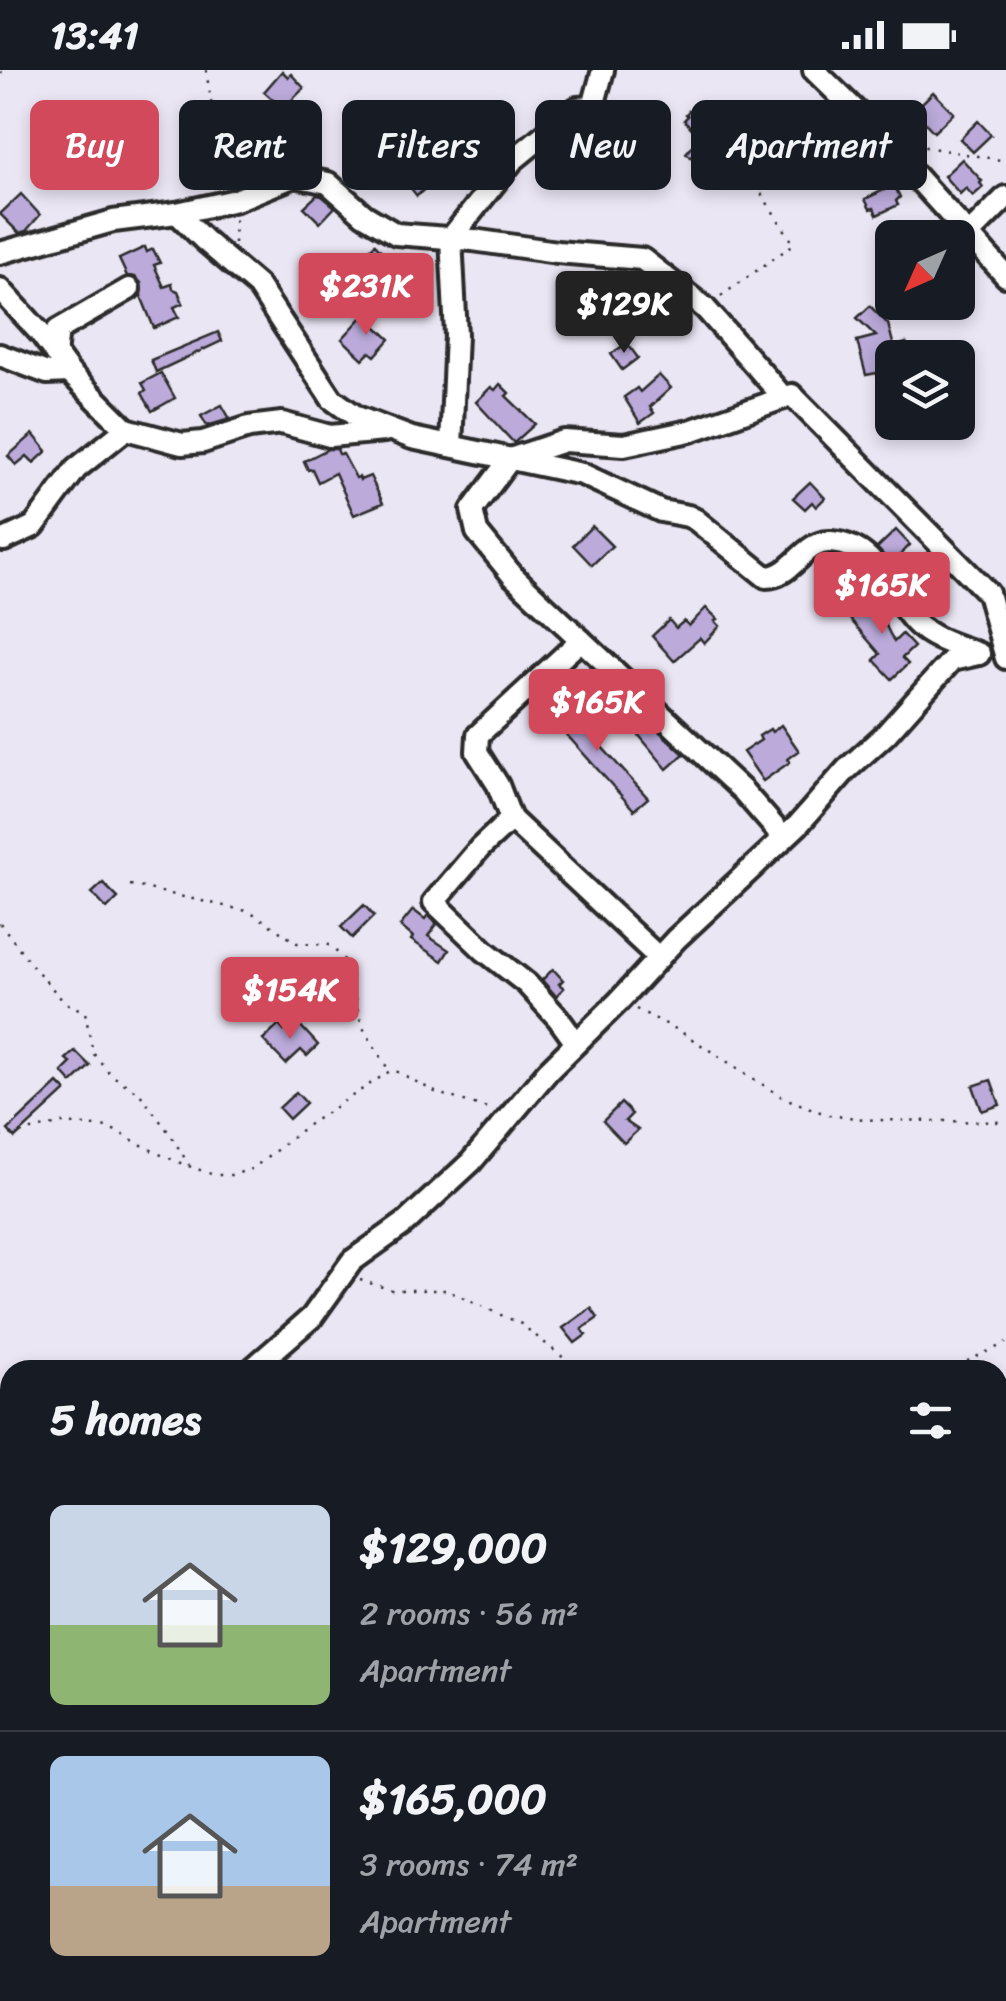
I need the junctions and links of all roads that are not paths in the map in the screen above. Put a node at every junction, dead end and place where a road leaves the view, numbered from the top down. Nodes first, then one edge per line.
1 (603, 70) edge
2 (814, 70) edge
3 (1006, 198) edge
4 (177, 213) junction
5 (955, 220) edge
6 (975, 227) edge
7 (451, 238) junction
8 (975, 242) edge
9 (0, 253) edge
10 (1006, 276) edge
11 (0, 289) edge
12 (129, 289) dead end
13 (0, 354) edge
14 (55, 354) junction
15 (69, 372) junction
16 (784, 398) junction
17 (126, 429) junction
18 (391, 431) junction
19 (451, 446) junction
20 (510, 459) junction
21 (4, 540) dead end
22 (1001, 623) edge
23 (581, 640) junction
24 (979, 654) junction
25 (1006, 658) edge
26 (511, 819) junction
27 (784, 838) junction
28 (659, 958) junction
29 (576, 1043) junction
30 (263, 1360) edge

1 - 7 street
2 - 5 street
3 - 6 street
4 - 7 street
4 - 9 street
4 - 18 street
7 - 16 street
7 - 19 street
8 - 10 street
11 - 14 street
12 - 14 street
13 - 15 street
14 - 15 street
15 - 17 street
16 - 20 street
16 - 22 street
17 - 18 street
17 - 21 street
18 - 19 street
19 - 20 street
20 - 23 street
20 - 24 street
22 - 24 street
22 - 25 street
23 - 26 street
23 - 27 street
24 - 27 street
26 - 28 street
26 - 29 street
27 - 28 street
28 - 29 street
29 - 30 street

